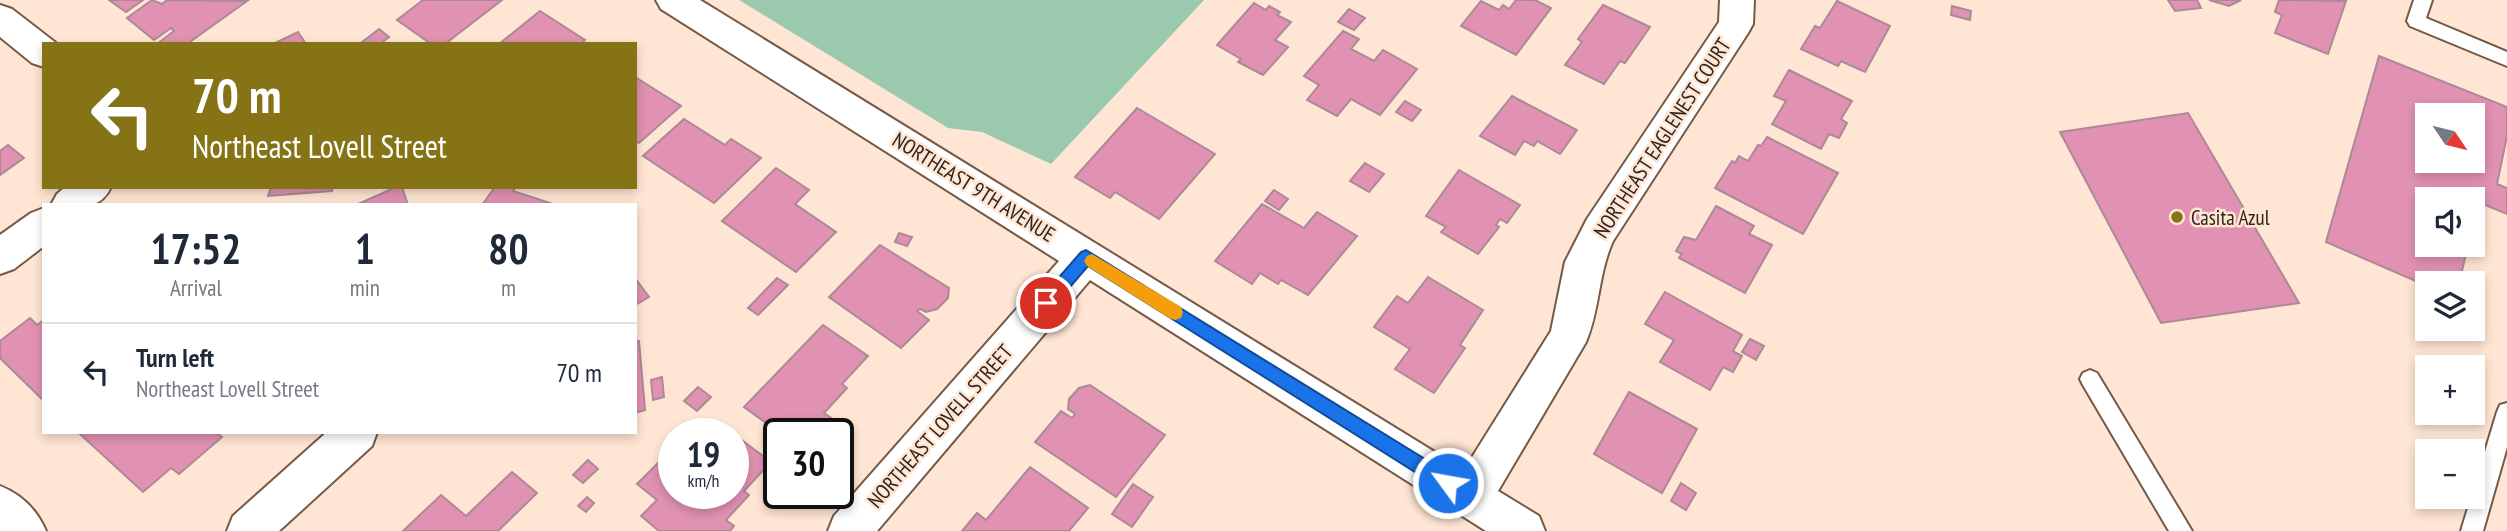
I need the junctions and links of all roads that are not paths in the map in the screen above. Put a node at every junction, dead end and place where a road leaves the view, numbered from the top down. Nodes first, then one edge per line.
1 (673, 0) edge
2 (1737, 0) edge
3 (2423, 0) edge
4 (0, 18) edge
5 (42, 51) edge
6 (2507, 58) edge
7 (90, 189) edge
8 (73, 203) edge
9 (42, 226) edge
10 (0, 257) edge
11 (1086, 257) junction
12 (2090, 379) dead end
13 (2507, 412) edge
14 (355, 434) edge
15 (1471, 497) junction
16 (0, 506) edge
17 (25, 531) edge
18 (248, 531) edge
19 (849, 531) edge
20 (1524, 531) edge
21 (2181, 531) edge
22 (2472, 531) edge

1 - 11 street, NORTHEAST 9TH AVENUE
2 - 15 street, NORTHEAST EAGLENEST COURT
3 - 6 lane
4 - 5 street
7 - 8 street
9 - 10 street
11 - 15 street, NORTHEAST 9TH AVENUE
11 - 19 street, NORTHEAST LOVELL STREET
12 - 21 lane
13 - 22 lane
14 - 18 street
15 - 20 street, NORTHEAST 9TH AVENUE
16 - 17 street

